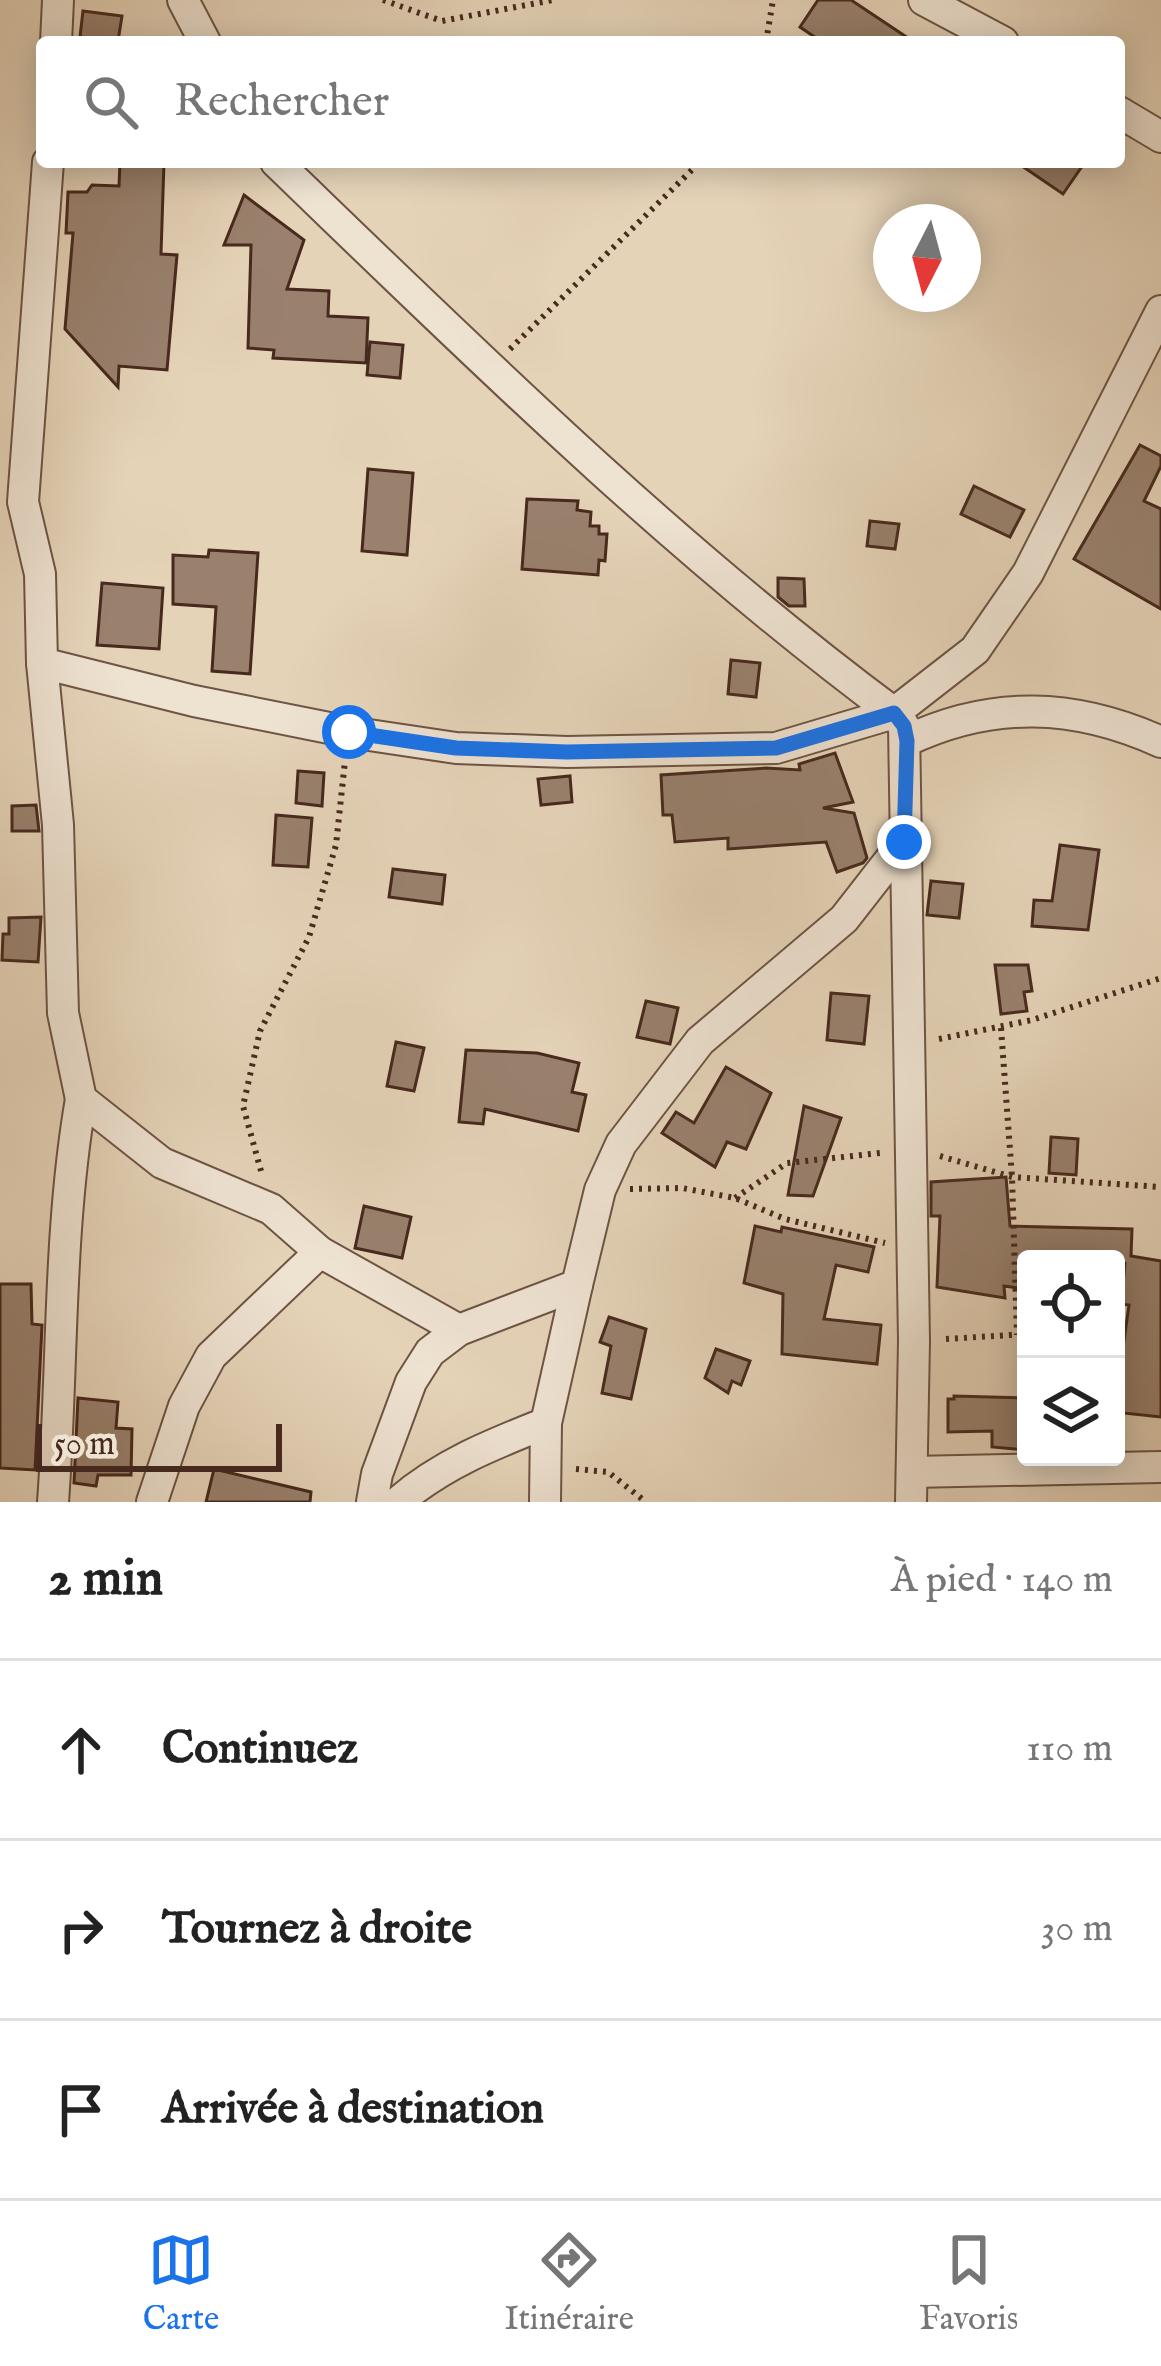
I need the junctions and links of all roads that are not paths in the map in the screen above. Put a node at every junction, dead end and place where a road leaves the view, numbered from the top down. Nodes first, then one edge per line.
1 (58, 0) edge
2 (183, 0) edge
3 (924, 0) edge
4 (56, 36) edge
5 (203, 36) edge
6 (992, 36) edge
7 (1125, 116) edge
8 (1161, 137) edge
9 (48, 168) edge
10 (282, 168) edge
11 (1161, 311) edge
12 (42, 663) junction
13 (900, 727) junction
14 (1161, 742) edge
15 (904, 842) junction
16 (81, 1099) junction
17 (320, 1252) junction
18 (577, 1285) junction
19 (459, 1330) junction
20 (546, 1423) junction
21 (1161, 1468) edge
22 (912, 1487) edge
23 (53, 1502) edge
24 (152, 1502) edge
25 (372, 1502) edge
26 (398, 1502) edge
27 (545, 1502) edge

1 - 4 street
2 - 5 street
3 - 6 street
7 - 8 street
9 - 12 street
10 - 13 street
11 - 13 street
12 - 13 street
12 - 16 street
13 - 14 street
13 - 15 street
15 - 18 street
15 - 22 street
16 - 17 street
16 - 23 street
17 - 19 street
17 - 24 street
18 - 19 street
18 - 20 street
19 - 25 street
20 - 26 street
20 - 27 street
21 - 22 street

